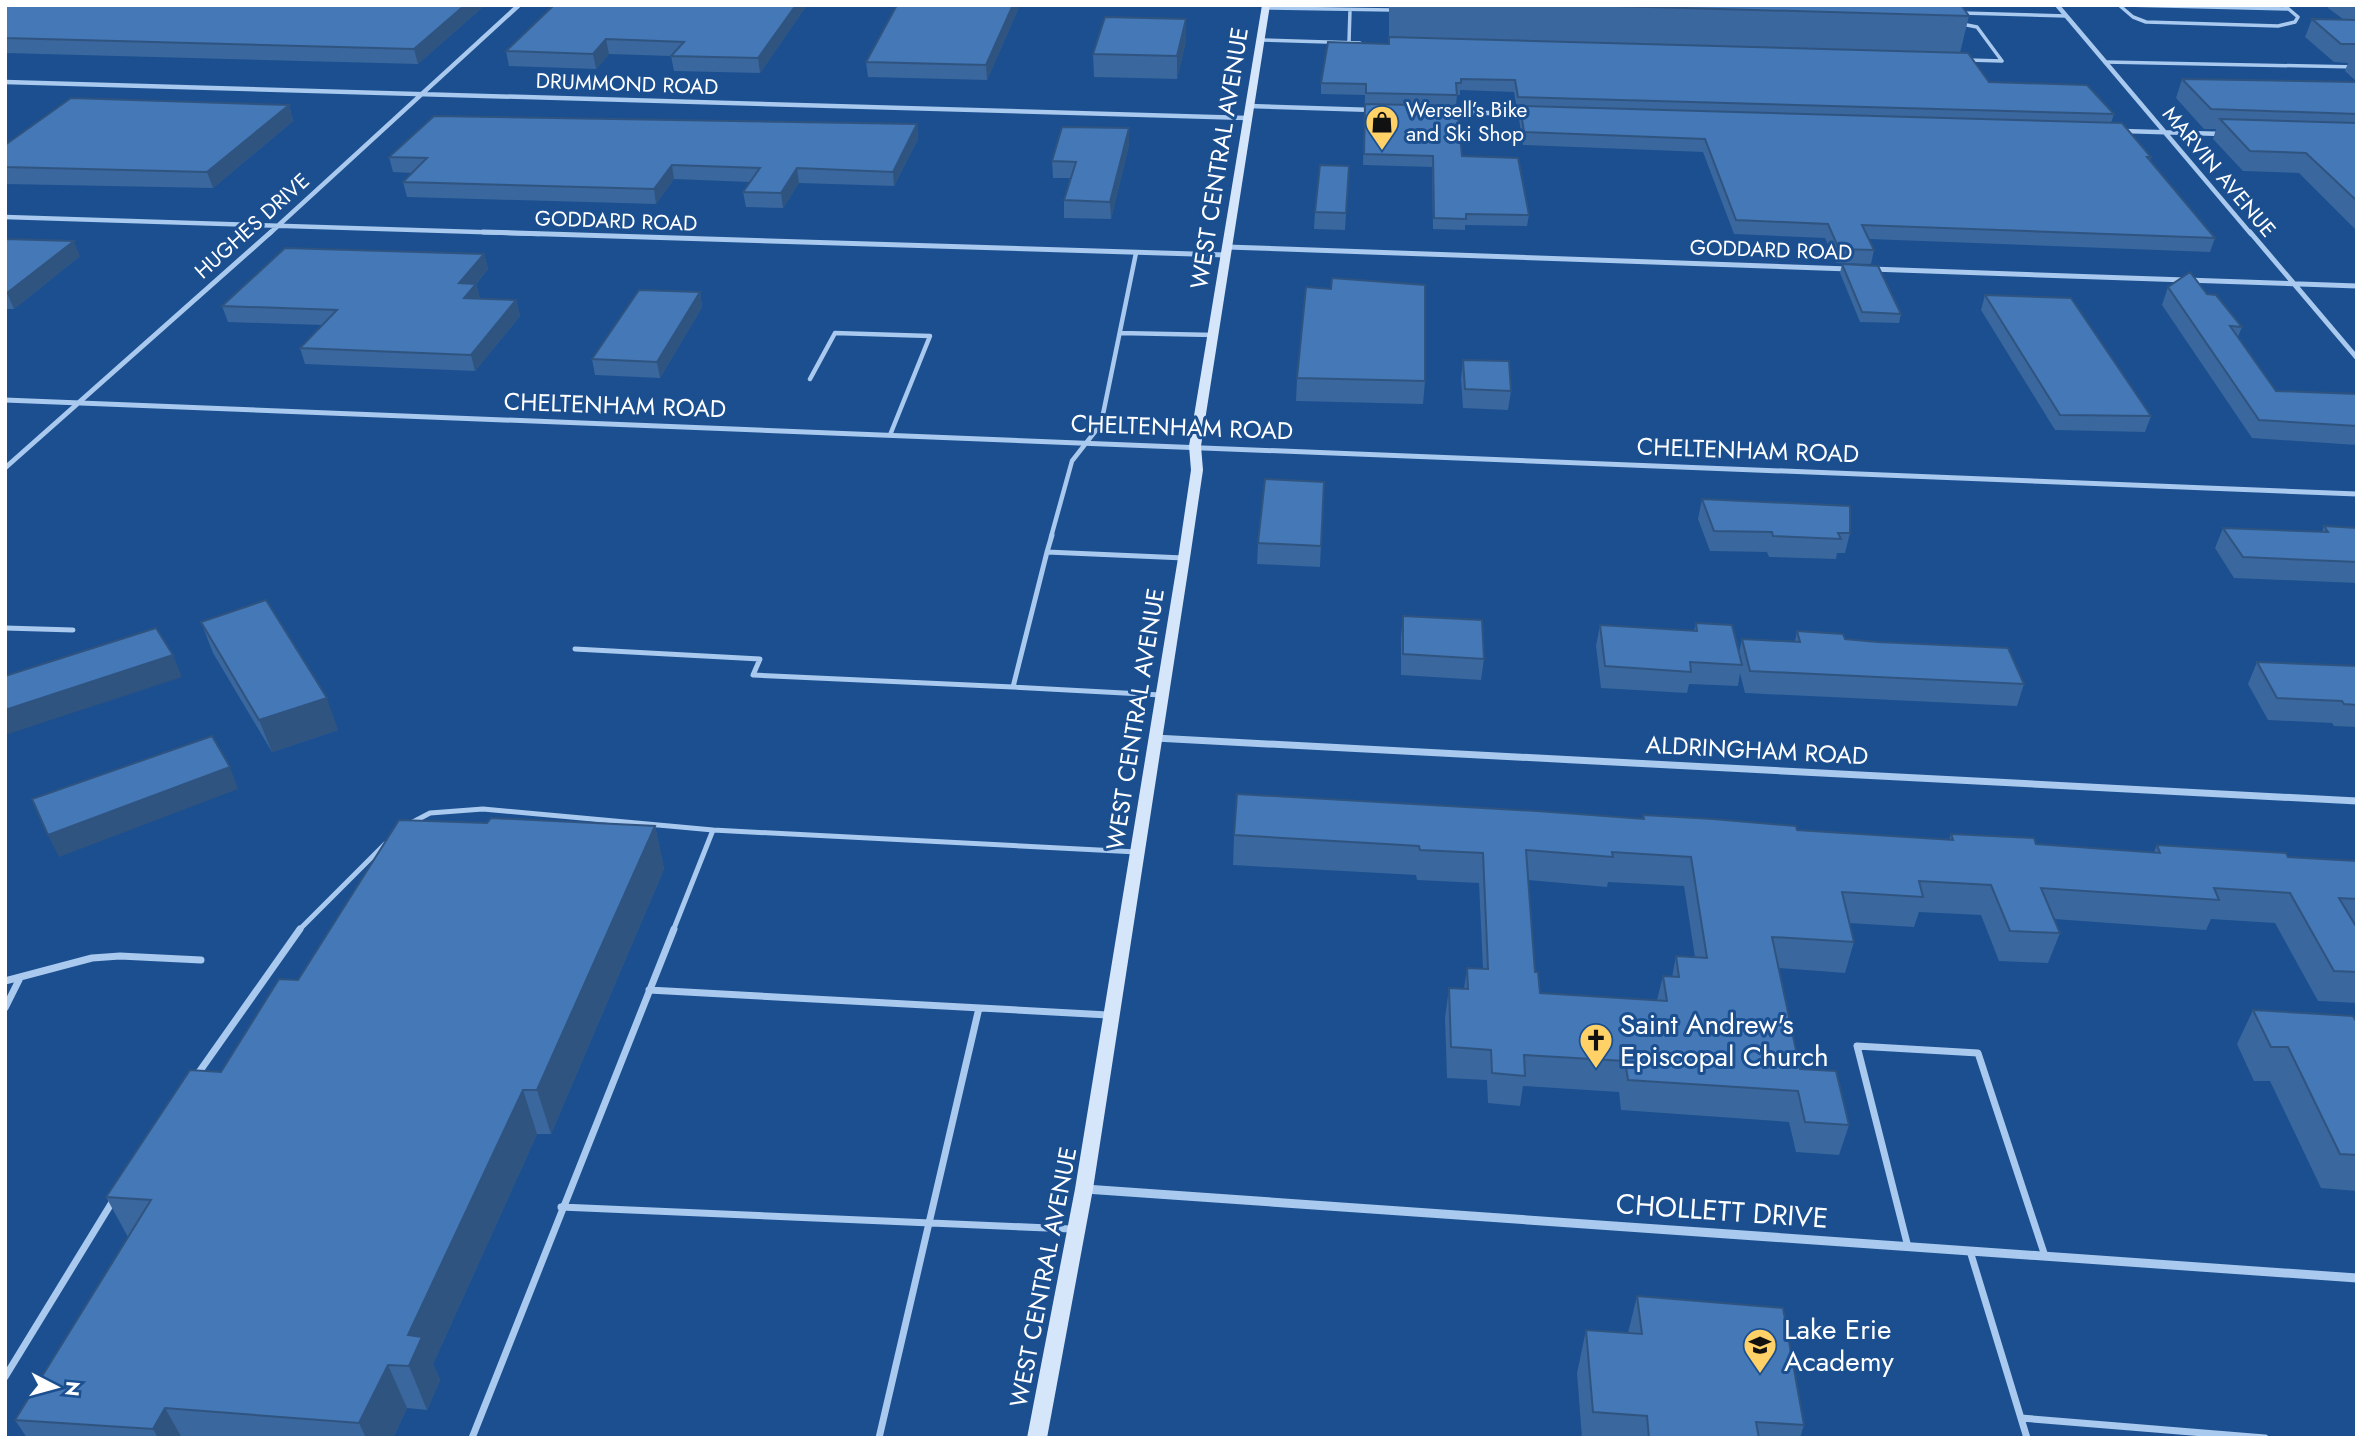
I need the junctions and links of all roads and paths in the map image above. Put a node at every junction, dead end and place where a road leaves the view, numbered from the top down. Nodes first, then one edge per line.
1 (519, 5) edge
2 (2057, 5) edge
3 (2119, 5) edge
4 (2125, 5) edge
5 (2284, 5) edge
6 (1266, 7) edge
7 (2288, 9) junction
8 (1350, 10) junction
9 (1402, 10) dead end
10 (1958, 13) edge
11 (2066, 16) junction
12 (1961, 23) dead end
13 (1261, 40) junction
14 (1349, 42) junction
15 (1361, 44) edge
16 (1963, 60) edge
17 (2105, 62) junction
18 (2357, 68) edge
19 (5, 82) edge
20 (422, 94) junction
21 (1385, 110) edge
22 (1248, 112) junction
23 (1440, 112) edge
24 (1537, 115) edge
25 (2116, 131) edge
26 (2164, 132) junction
27 (2225, 134) edge
28 (5, 217) edge
29 (278, 226) junction
30 (1226, 251) junction
31 (1136, 253) junction
32 (1850, 269) edge
33 (1864, 269) edge
34 (2293, 284) junction
35 (2357, 286) edge
36 (1120, 333) junction
37 (1214, 335) junction
38 (2357, 358) edge
39 (810, 379) dead end
40 (5, 400) edge
41 (78, 402) junction
42 (890, 435) junction
43 (1087, 443) junction
44 (1195, 446) junction
45 (5, 468) edge
46 (2357, 494) edge
47 (1047, 552) junction
48 (1184, 558) junction
49 (5, 628) edge
50 (73, 630) dead end
51 (576, 649) dead end
52 (1013, 687) junction
53 (1163, 695) junction
54 (1155, 738) junction
55 (2357, 801) edge
56 (402, 830) edge
57 (713, 830) junction
58 (395, 836) edge
59 (1137, 852) junction
60 (201, 960) dead end
61 (20, 978) junction
62 (5, 981) edge
63 (649, 990) junction
64 (5, 1008) edge
65 (979, 1009) junction
66 (1111, 1015) junction
67 (189, 1086) edge
68 (1084, 1189) junction
69 (116, 1196) edge
70 (561, 1207) junction
71 (928, 1223) junction
72 (1074, 1229) junction
73 (1908, 1247) junction
74 (1970, 1251) junction
75 (2045, 1256) junction
76 (2357, 1278) edge
77 (5, 1377) edge
78 (2021, 1418) junction
79 (472, 1438) edge
80 (879, 1438) edge
81 (1037, 1438) edge
82 (2027, 1438) edge
83 (2265, 1438) edge

1 - 20 street, HUGHES DRIVE
2 - 11 street, MARVIN AVENUE
3 - 7 lane
4 - 7 lane
5 - 7 lane
6 - 8 lane
6 - 13 main road, WEST CENTRAL AVENUE
8 - 9 lane
8 - 14 lane
10 - 11 lane
11 - 17 street, MARVIN AVENUE
12 - 16 lane
13 - 14 lane
13 - 22 main road, WEST CENTRAL AVENUE
14 - 15 lane
17 - 18 lane
17 - 26 street, MARVIN AVENUE
19 - 20 street, DRUMMOND ROAD
20 - 22 street, DRUMMOND ROAD
20 - 29 street, HUGHES DRIVE
21 - 22 street, DRUMMOND ROAD
22 - 30 main road, WEST CENTRAL AVENUE
23 - 24 street
25 - 26 street
26 - 27 street
26 - 34 street, MARVIN AVENUE
28 - 29 street, GODDARD ROAD
29 - 31 street, GODDARD ROAD
29 - 41 street, HUGHES DRIVE
30 - 31 street, GODDARD ROAD
30 - 32 street, GODDARD ROAD
30 - 37 main road, WEST CENTRAL AVENUE
31 - 36 lane
33 - 34 street, GODDARD ROAD
34 - 35 street, GODDARD ROAD
34 - 38 street, MARVIN AVENUE
36 - 37 lane
36 - 43 lane
37 - 44 main road, WEST CENTRAL AVENUE
39 - 42 lane
40 - 41 street, CHELTENHAM ROAD
41 - 42 street, CHELTENHAM ROAD
41 - 45 street, HUGHES DRIVE
42 - 43 street, CHELTENHAM ROAD
43 - 44 street, CHELTENHAM ROAD
43 - 47 lane
44 - 46 street, CHELTENHAM ROAD
44 - 48 main road, WEST CENTRAL AVENUE
47 - 48 lane
47 - 52 lane
48 - 53 main road, WEST CENTRAL AVENUE
49 - 50 lane
51 - 52 lane
52 - 53 lane
53 - 54 main road, WEST CENTRAL AVENUE
54 - 55 street, ALDRINGHAM ROAD
54 - 59 main road, WEST CENTRAL AVENUE
56 - 57 lane
57 - 59 lane
57 - 63 lane
58 - 67 lane
59 - 66 main road, WEST CENTRAL AVENUE
60 - 61 lane
61 - 62 lane
61 - 64 lane
63 - 65 lane
63 - 70 lane
65 - 66 lane
65 - 71 lane
66 - 68 main road, WEST CENTRAL AVENUE
68 - 72 main road, WEST CENTRAL AVENUE
68 - 73 street, CHOLLETT DRIVE
69 - 77 lane
70 - 71 lane
70 - 79 lane
71 - 72 lane
71 - 80 lane
72 - 81 main road, WEST CENTRAL AVENUE
73 - 74 street, CHOLLETT DRIVE
73 - 75 lane
74 - 75 street, CHOLLETT DRIVE
74 - 78 lane
75 - 76 street, CHOLLETT DRIVE
78 - 82 lane
78 - 83 lane

